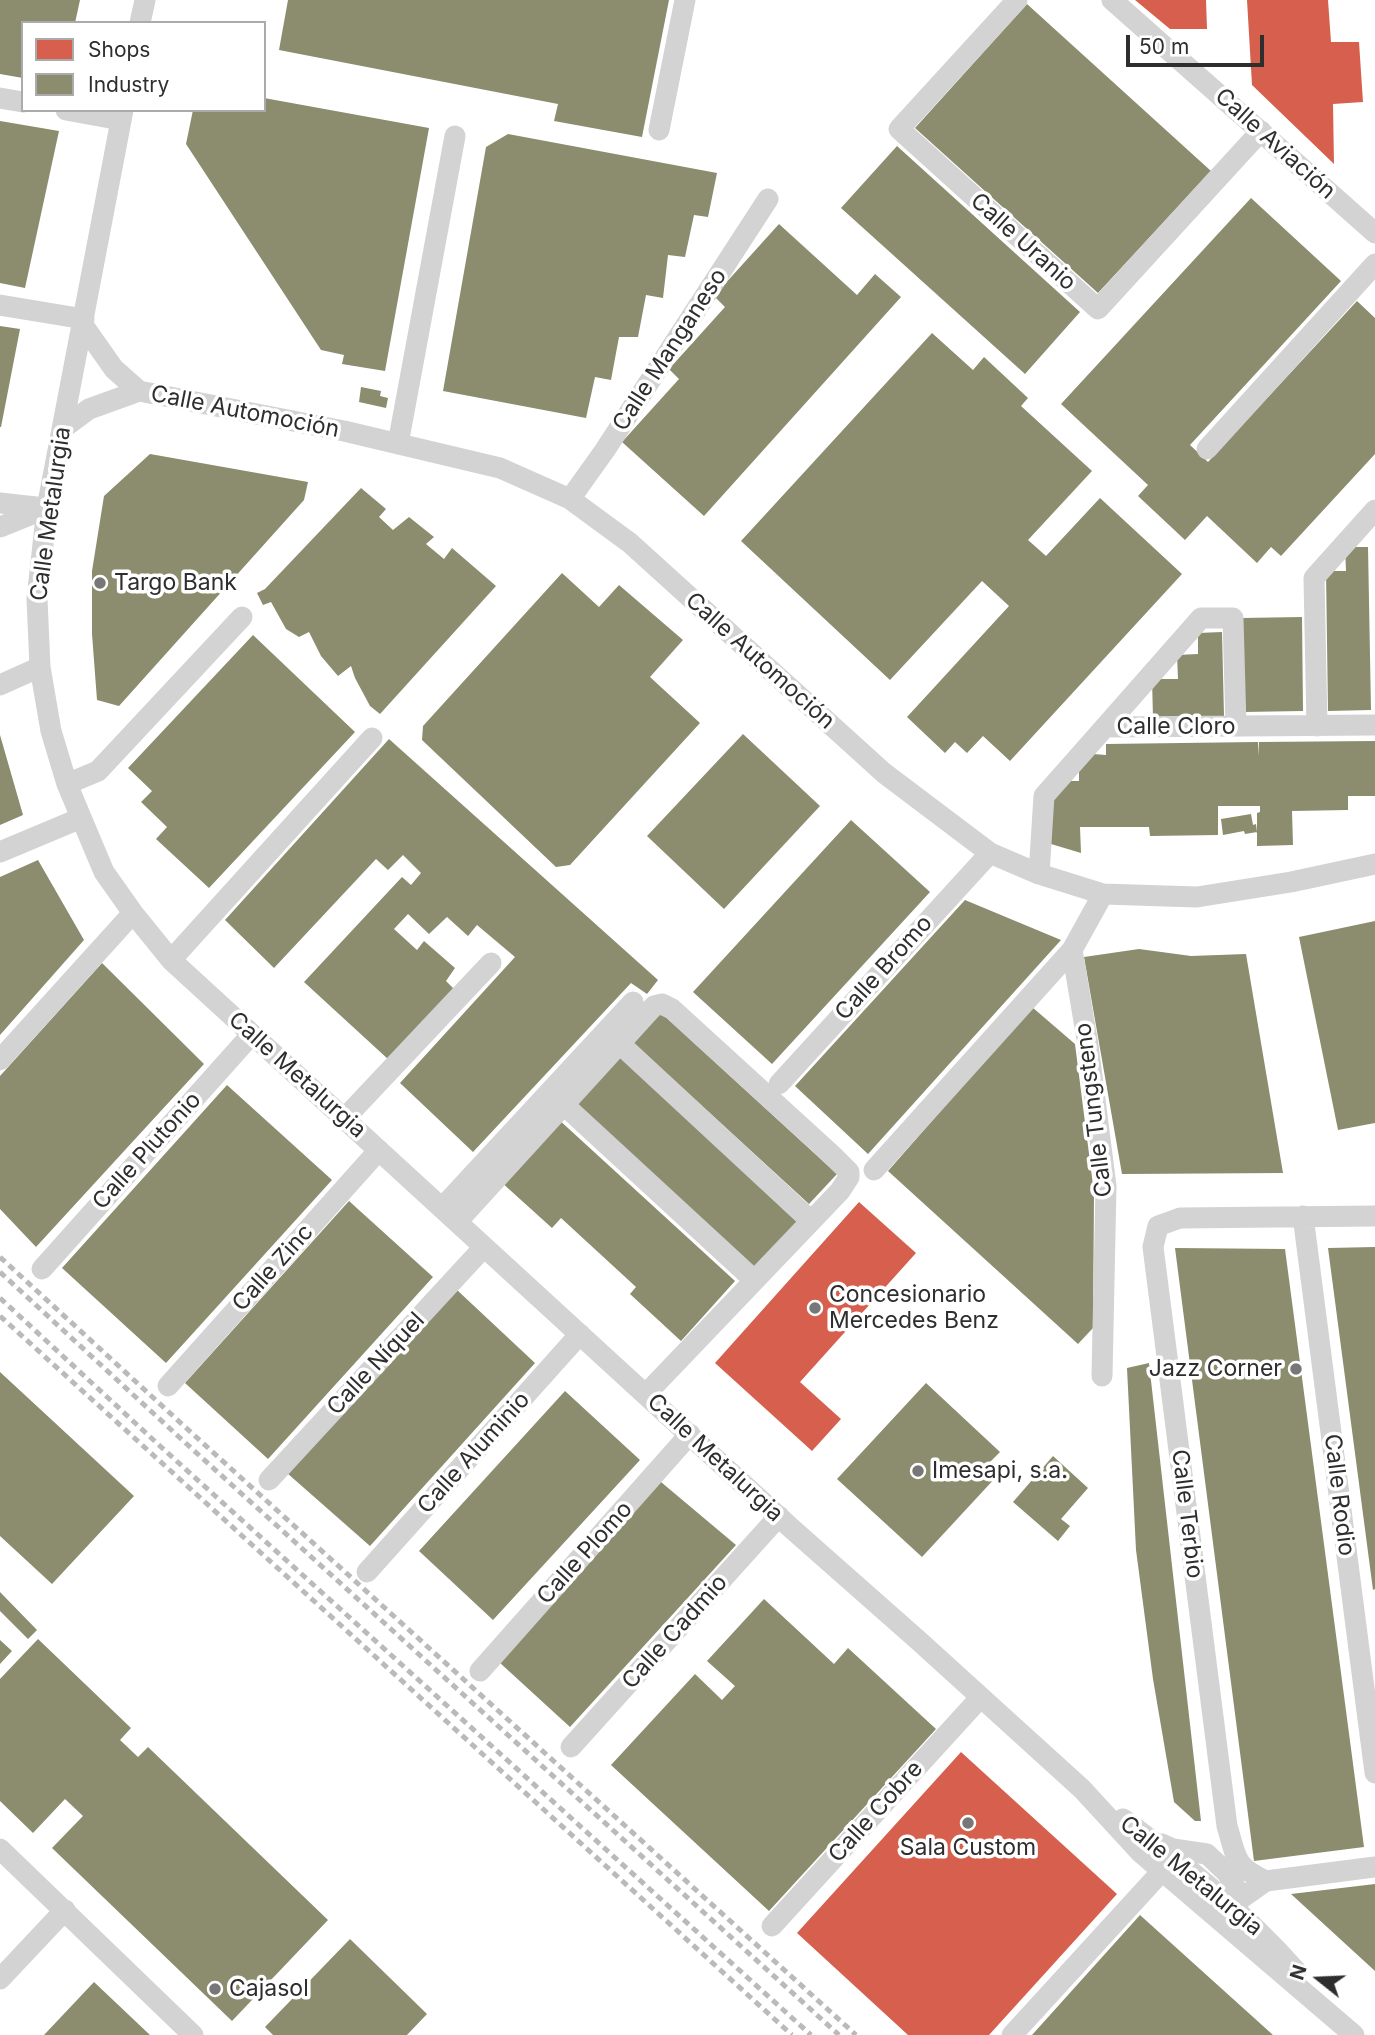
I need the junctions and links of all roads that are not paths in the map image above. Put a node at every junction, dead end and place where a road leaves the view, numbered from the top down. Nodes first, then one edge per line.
1 (145, 0) edge
2 (685, 0) edge
3 (1017, 0) edge
4 (1112, 0) edge
5 (140, 21) edge
6 (0, 98) edge
7 (21, 102) edge
8 (88, 112) edge
9 (122, 115) edge
10 (659, 130) dead end
11 (1262, 131) junction
12 (456, 136) dead end
13 (768, 199) dead end
14 (1375, 233) edge
15 (1375, 264) edge
16 (0, 305) edge
17 (83, 322) junction
18 (76, 359) junction
19 (114, 369) junction
20 (139, 391) junction
21 (62, 429) junction
22 (398, 444) junction
23 (1207, 449) dead end
24 (570, 499) junction
25 (0, 502) edge
26 (47, 508) junction
27 (1375, 510) edge
28 (0, 527) edge
29 (242, 617) dead end
30 (40, 667) junction
31 (0, 685) edge
32 (1375, 725) edge
33 (1236, 726) junction
34 (1317, 726) junction
35 (1105, 727) junction
36 (372, 738) dead end
37 (67, 784) junction
38 (80, 818) junction
39 (0, 852) edge
40 (990, 853) junction
41 (1375, 864) edge
42 (1040, 874) junction
43 (1103, 894) junction
44 (133, 913) junction
45 (1072, 950) junction
46 (171, 960) junction
47 (491, 963) dead end
48 (633, 1002) dead end
49 (252, 1034) junction
50 (619, 1043) junction
51 (0, 1060) edge
52 (779, 1084) dead end
53 (563, 1104) junction
54 (345, 1118) junction
55 (379, 1150) junction
56 (874, 1170) dead end
57 (449, 1215) junction
58 (1303, 1216) junction
59 (1375, 1216) edge
60 (811, 1221) junction
61 (484, 1247) junction
62 (42, 1269) dead end
63 (754, 1280) junction
64 (580, 1335) junction
65 (1102, 1376) dead end
66 (167, 1386) dead end
67 (646, 1394) junction
68 (690, 1434) junction
69 (269, 1480) dead end
70 (779, 1516) junction
71 (367, 1572) dead end
72 (480, 1671) dead end
73 (980, 1698) junction
74 (571, 1747) dead end
75 (1375, 1773) edge
76 (1082, 1789) junction
77 (1227, 1826) junction
78 (1152, 1840) junction
79 (0, 1849) edge
80 (1207, 1854) junction
81 (1375, 1867) edge
82 (1163, 1870) junction
83 (1266, 1881) junction
84 (1235, 1906) junction
85 (65, 1910) junction
86 (772, 1926) dead end
87 (1255, 1927) junction
88 (0, 1979) edge
89 (1351, 2034) edge
90 (193, 2035) edge
91 (1012, 2035) edge

1 - 5 street
2 - 10 street
3 - 11 street, Calle Uranio
4 - 11 street, Calle Aviación
6 - 7 street
8 - 9 street
9 - 17 street, Calle Metalurgia
11 - 14 street, Calle Aviación
12 - 22 street
13 - 24 street, Calle Manganeso
15 - 23 street
16 - 17 street
17 - 18 street, Calle Metalurgia
17 - 19 street
18 - 19 street
18 - 21 street, Calle Metalurgia
19 - 20 street
20 - 21 street
20 - 22 street, Calle Automoción
21 - 26 street, Calle Metalurgia
22 - 24 street, Calle Automoción
24 - 40 street, Calle Automoción
25 - 26 street
26 - 28 street
26 - 30 street, Calle Metalurgia
27 - 34 street
29 - 37 street
30 - 31 street
30 - 37 street, Calle Metalurgia
32 - 34 street, Calle Cloro
33 - 34 street, Calle Cloro
33 - 35 street, Calle Cloro
33 - 35 street
35 - 42 street, Calle Cloro
36 - 46 street
37 - 38 street, Calle Metalurgia
38 - 39 street
38 - 44 street, Calle Metalurgia
40 - 42 street, Calle Automoción
40 - 52 street, Calle Bromo
41 - 43 street, Calle Automoción
42 - 43 street, Calle Automoción
43 - 45 street
44 - 46 street, Calle Metalurgia
44 - 51 street
45 - 56 street
45 - 65 street, Calle Tungsteno
46 - 49 street, Calle Metalurgia
47 - 54 street
48 - 57 street
49 - 54 street, Calle Metalurgia
49 - 62 street, Calle Plutonio
50 - 53 street
50 - 60 street
50 - 60 street
53 - 57 street
53 - 63 street
54 - 55 street, Calle Metalurgia
55 - 57 street, Calle Metalurgia
55 - 66 street, Calle Zinc
57 - 61 street, Calle Metalurgia
58 - 59 street
58 - 75 street, Calle Rodio
58 - 77 street, Calle Terbio
60 - 63 street
61 - 64 street, Calle Metalurgia
61 - 69 street, Calle Níquel
63 - 67 street
64 - 67 street, Calle Metalurgia
64 - 71 street, Calle Aluminio
67 - 68 street, Calle Metalurgia
68 - 70 street, Calle Metalurgia
68 - 72 street, Calle Plomo
70 - 73 street, Calle Metalurgia
70 - 74 street, Calle Cadmio
73 - 76 street, Calle Metalurgia
73 - 86 street, Calle Cobre
76 - 78 street, Calle Metalurgia
76 - 82 street, Calle Metalurgia
77 - 80 street
77 - 83 street
78 - 80 street
78 - 84 street, Calle Metalurgia
79 - 85 street
80 - 84 street
81 - 83 street
82 - 84 street
82 - 89 street, Calle Metalurgia
82 - 91 street
83 - 84 street
83 - 87 street
84 - 87 street, Calle Metalurgia
85 - 88 street
85 - 90 street
87 - 89 street, Calle Metalurgia

